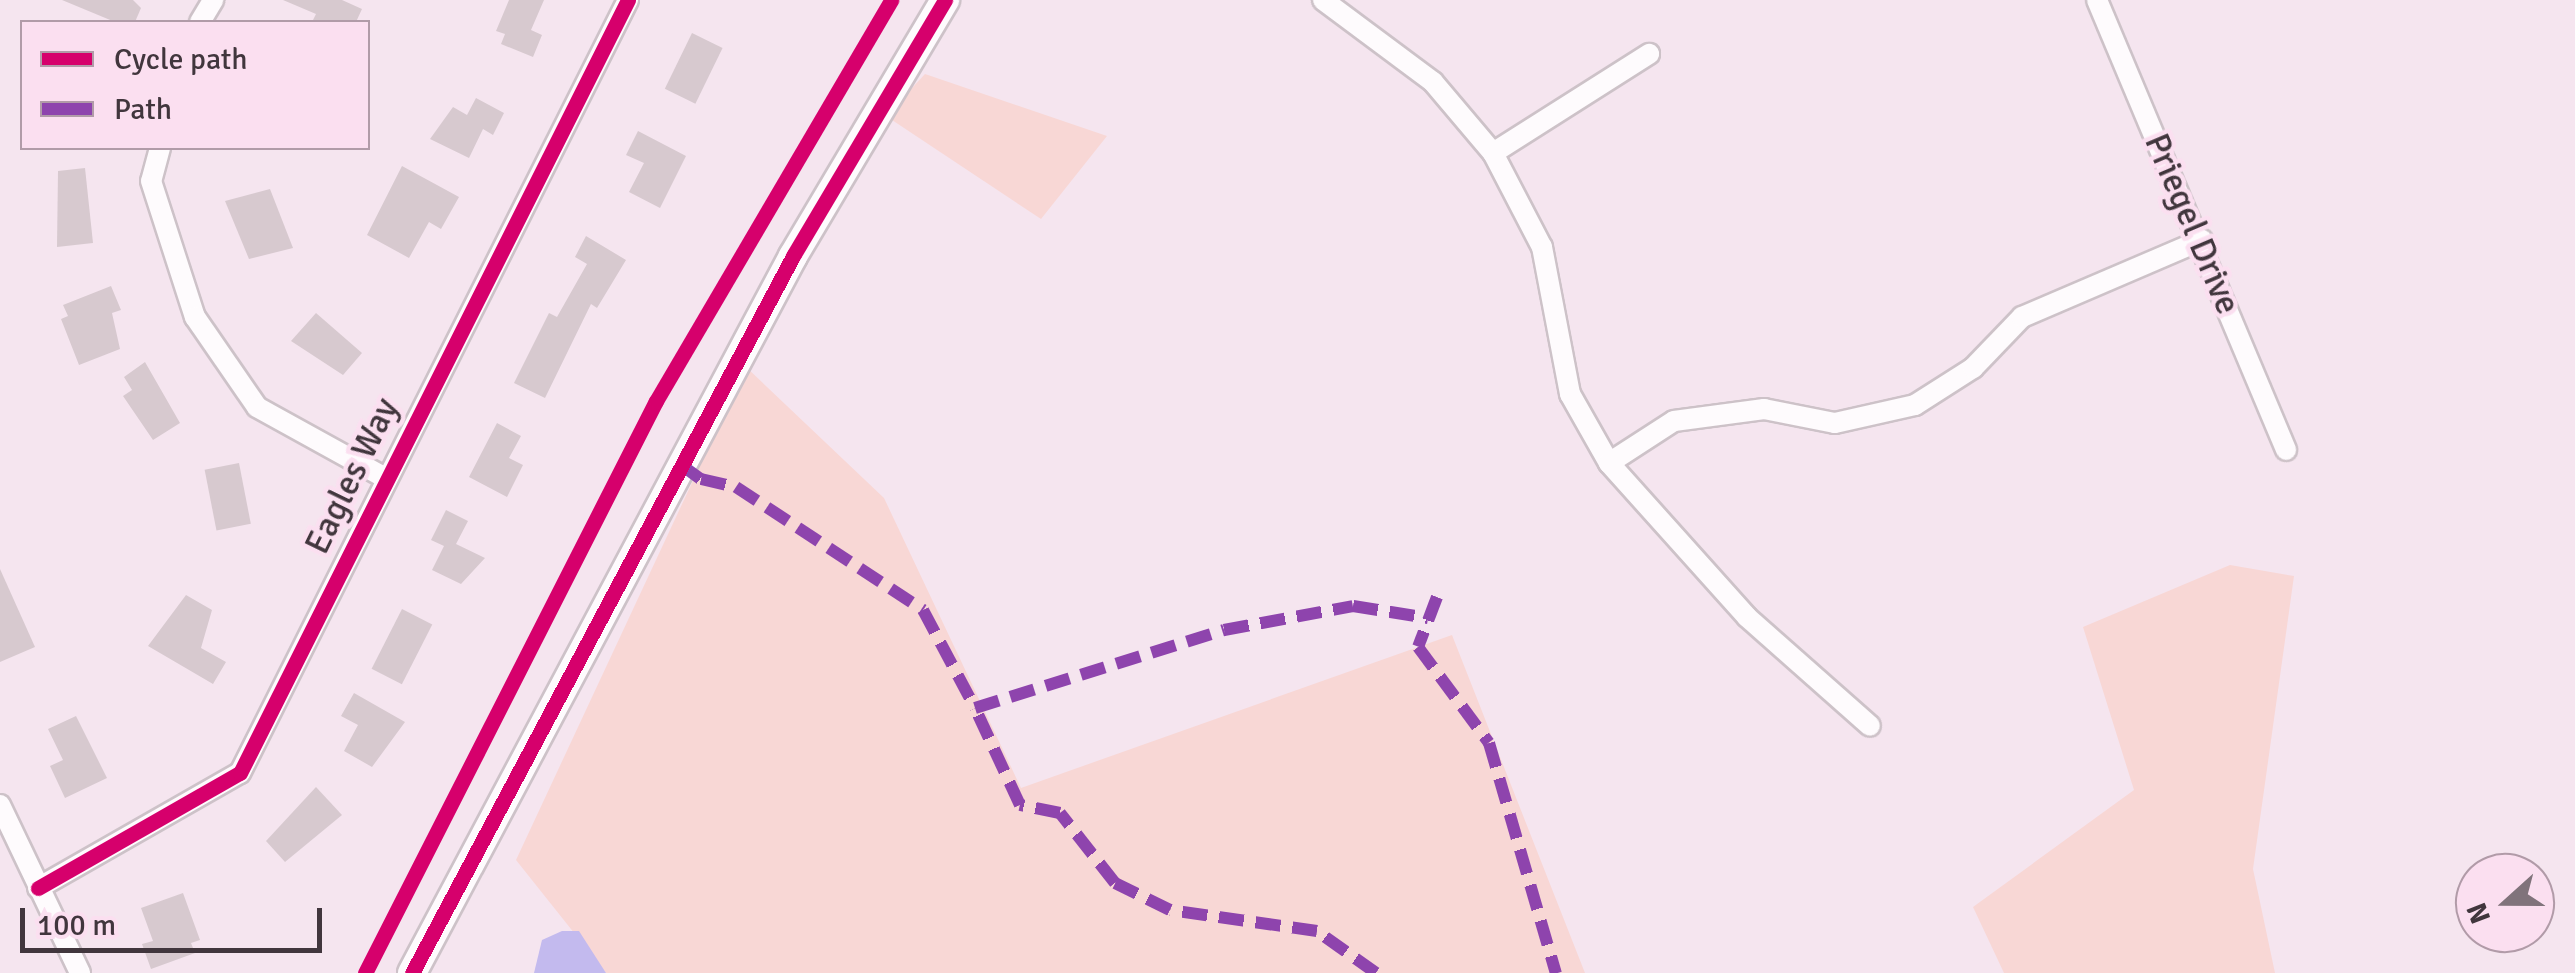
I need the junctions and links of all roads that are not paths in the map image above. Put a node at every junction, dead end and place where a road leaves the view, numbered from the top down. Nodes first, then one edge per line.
1 (628, 0) edge
2 (945, 0) edge
3 (1323, 0) edge
4 (2097, 0) edge
5 (1649, 54) dead end
6 (159, 150) edge
7 (1493, 154) junction
8 (2202, 240) junction
9 (2286, 450) dead end
10 (1608, 463) junction
11 (384, 477) junction
12 (1870, 726) dead end
13 (0, 805) edge
14 (38, 888) junction
15 (80, 973) edge
16 (412, 973) edge

1 - 11 street, Eagles Way
2 - 16 street
3 - 7 street
4 - 8 street, Priegel Drive
5 - 7 street
6 - 11 street
7 - 10 street
8 - 9 street, Priegel Drive
8 - 10 street
10 - 12 street
11 - 14 street, Eagles Way
13 - 14 street
14 - 15 street

